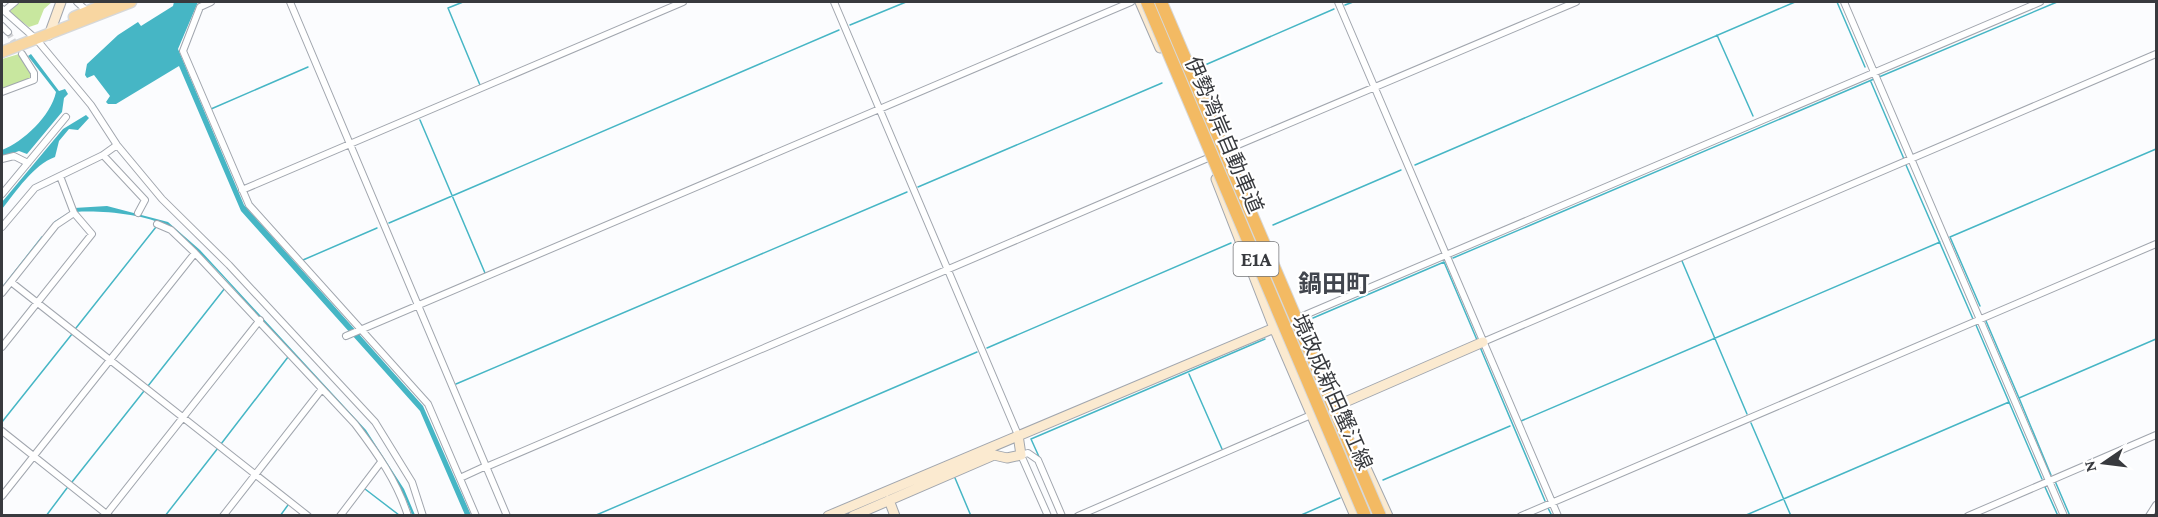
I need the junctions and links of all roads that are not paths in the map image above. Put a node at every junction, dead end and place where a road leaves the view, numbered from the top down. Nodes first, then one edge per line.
1 (15, 2) edge
2 (62, 2) edge
3 (77, 2) edge
4 (110, 2) edge
5 (131, 2) edge
6 (211, 2) edge
7 (290, 2) edge
8 (683, 2) edge
9 (834, 2) edge
10 (1131, 2) edge
11 (1140, 2) edge
12 (1146, 2) edge
13 (1161, 2) edge
14 (1166, 2) edge
15 (1338, 2) edge
16 (1576, 2) edge
17 (1844, 2) edge
18 (2040, 2) edge
19 (3, 10) edge
20 (87, 11) junction
21 (2, 26) edge
22 (50, 31) junction
23 (8, 32) dead end
24 (34, 38) junction
25 (2, 44) edge
26 (2, 52) edge
27 (22, 54) tunnel mouth
28 (2157, 54) edge
29 (1876, 76) junction
30 (1376, 87) junction
31 (2, 92) edge
32 (879, 108) junction
33 (66, 117) dead end
34 (351, 144) junction
35 (117, 145) junction
36 (1226, 150) junction
37 (103, 155) junction
38 (1208, 158) junction
39 (2, 159) edge
40 (1911, 159) junction
41 (28, 163) junction
42 (60, 176) junction
43 (242, 190) junction
44 (2, 194) edge
45 (74, 213) junction
46 (138, 213) dead end
47 (157, 224) dead end
48 (2, 227) edge
49 (2157, 244) edge
50 (195, 253) junction
51 (1447, 255) junction
52 (947, 270) junction
53 (11, 282) junction
54 (2, 293) edge
55 (37, 303) junction
56 (418, 306) junction
57 (1298, 318) junction
58 (260, 320) junction
59 (1980, 320) junction
60 (1274, 327) junction
61 (361, 330) junction
62 (346, 336) dead end
63 (1483, 342) junction
64 (2, 347) edge
65 (110, 360) junction
66 (322, 389) junction
67 (1336, 406) junction
68 (1311, 415) junction
69 (183, 417) junction
70 (2, 431) edge
71 (1018, 435) junction
72 (2157, 435) edge
73 (1021, 455) junction
74 (33, 456) junction
75 (381, 462) junction
76 (486, 467) junction
77 (255, 475) junction
78 (460, 478) junction
79 (2049, 481) junction
80 (2, 496) edge
81 (889, 500) junction
82 (1552, 502) junction
83 (2157, 505) edge
84 (107, 515) edge
85 (223, 516) edge
86 (308, 516) edge
87 (340, 516) edge
88 (408, 516) edge
89 (423, 516) edge
90 (476, 516) edge
91 (507, 516) edge
92 (828, 516) edge
93 (853, 516) edge
94 (895, 516) edge
95 (1048, 516) edge
96 (1062, 516) edge
97 (1078, 516) edge
98 (1355, 516) edge
99 (1365, 516) edge
100 (1380, 516) edge
101 (1388, 516) edge
102 (1521, 516) edge
103 (1558, 516) edge
104 (1968, 516) edge
105 (2064, 516) edge
106 (2149, 516) edge

1 - 19 street
2 - 22 main road
3 - 20 street
4 - 20 main road
5 - 22 main road
6 - 43 street
7 - 34 street
8 - 34 street
9 - 32 street
10 - 32 street
11 - 38 main road, 境政成新田蟹江線
12 - 99 highway, 伊勢湾岸自動車道 / E1A, bridge
13 - 100 highway, 伊勢湾岸自動車道 / E1A, bridge
14 - 36 main road, 境政成新田蟹江線
15 - 30 street
16 - 30 street
17 - 29 street
18 - 29 street
19 - 24 street
20 - 22 main road
21 - 23 street
22 - 24 main road
24 - 25 main road
24 - 26 main road
24 - 35 street
27 - 31 street
28 - 40 street
29 - 40 street
29 - 51 street
30 - 36 street
30 - 51 street
32 - 52 street
32 - 56 street
33 - 41 street
34 - 43 street
34 - 56 street
35 - 37 street
35 - 89 street
36 - 57 main road, 境政成新田蟹江線
37 - 42 street
37 - 46 street
38 - 52 street
38 - 60 main road, 境政成新田蟹江線
39 - 41 street
40 - 59 street
40 - 63 street
41 - 44 street
42 - 45 street
42 - 48 street
43 - 61 street
45 - 53 street
45 - 55 street
47 - 50 street
49 - 59 street
50 - 58 street
50 - 65 street
51 - 57 street
51 - 63 street
52 - 71 street
52 - 76 street
53 - 54 street
53 - 55 street
55 - 64 street
55 - 65 street
56 - 61 street
56 - 76 street
57 - 60 main road
57 - 67 main road, 境政成新田蟹江線
58 - 66 street
58 - 69 street
59 - 79 street
59 - 82 street
60 - 68 main road, 境政成新田蟹江線
60 - 71 main road
61 - 62 street
61 - 78 street
63 - 67 main road
63 - 82 street
65 - 69 street
65 - 74 street
66 - 75 street
66 - 77 street
67 - 101 main road, 境政成新田蟹江線
68 - 97 street
68 - 98 main road, 境政成新田蟹江線
69 - 77 street
69 - 84 street
70 - 74 street
71 - 73 main road
71 - 92 main road
72 - 79 street
73 - 81 main road
73 - 95 street
73 - 96 street
74 - 80 street
74 - 84 street
75 - 87 street
75 - 88 street
76 - 78 street
76 - 91 street
77 - 85 street
77 - 86 street
78 - 90 street
79 - 104 street
79 - 105 street
81 - 93 main road
81 - 94 main road
82 - 102 street
82 - 103 street
83 - 106 street

